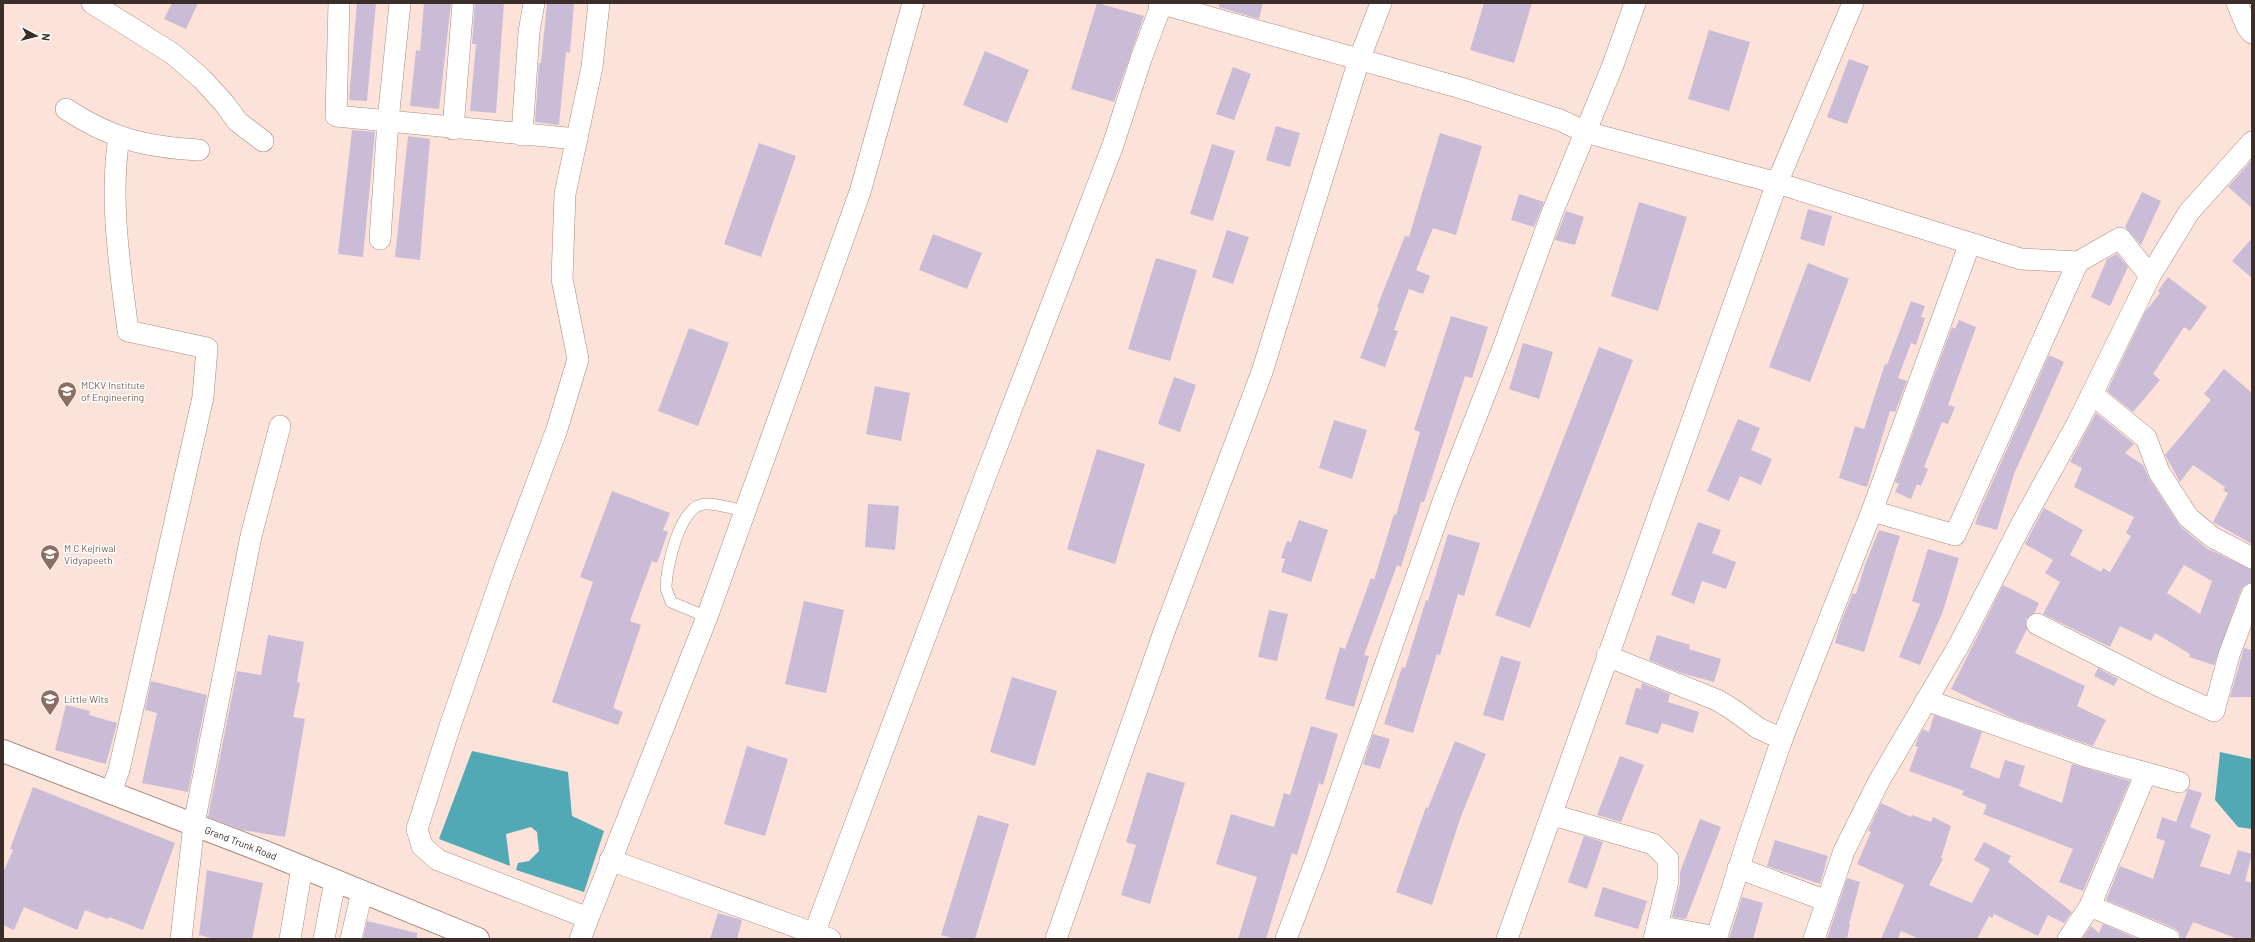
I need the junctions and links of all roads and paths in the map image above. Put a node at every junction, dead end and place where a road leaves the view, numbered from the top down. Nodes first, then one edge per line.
1 (92, 3) edge
2 (339, 3) edge
3 (400, 3) edge
4 (463, 3) edge
5 (534, 3) edge
6 (599, 3) edge
7 (912, 3) edge
8 (1161, 3) edge
9 (1381, 3) edge
10 (1635, 3) edge
11 (1853, 3) edge
12 (2237, 3) edge
13 (2252, 33) edge
14 (1359, 60) junction
15 (66, 109) dead end
16 (388, 122) junction
17 (453, 129) junction
18 (1585, 132) junction
19 (522, 135) junction
20 (119, 137) junction
21 (577, 139) junction
22 (263, 141) dead end
23 (2252, 142) edge
24 (199, 150) dead end
25 (1777, 183) junction
26 (380, 240) dead end
27 (1970, 244) junction
28 (2078, 262) junction
29 (2150, 276) junction
30 (2092, 394) junction
31 (280, 426) dead end
32 (745, 511) junction
33 (1872, 511) junction
34 (2252, 558) edge
35 (2252, 594) edge
36 (707, 617) junction
37 (2037, 624) dead end
38 (1607, 656) junction
39 (1926, 700) junction
40 (1782, 739) junction
41 (3, 752) edge
42 (2146, 773) junction
43 (2179, 782) dead end
44 (111, 792) junction
45 (1553, 816) junction
46 (194, 824) junction
47 (610, 860) junction
48 (302, 867) junction
49 (1738, 868) junction
50 (335, 881) junction
51 (362, 892) junction
52 (1827, 901) junction
53 (2090, 906) junction
54 (588, 918) junction
55 (1656, 933) edge
56 (822, 936) edge
57 (1717, 938) edge
58 (181, 939) edge
59 (290, 939) edge
60 (324, 939) edge
61 (351, 939) edge
62 (478, 939) edge
63 (580, 939) edge
64 (1056, 939) edge
65 (1286, 939) edge
66 (1507, 939) edge
67 (1814, 939) edge
68 (2068, 939) edge
69 (2169, 939) edge

1 - 22 street
2 - 16 street
3 - 16 street
4 - 17 street
5 - 19 street
6 - 21 street
7 - 32 street
8 - 14 street
8 - 56 street
9 - 14 street
10 - 18 street
11 - 25 street
12 - 13 street
14 - 18 street
14 - 64 street
15 - 20 street
16 - 17 street
16 - 26 street
17 - 19 street
18 - 25 street
18 - 65 street
19 - 21 street
20 - 24 street
20 - 44 street
21 - 54 street
23 - 29 street
25 - 27 street
25 - 38 street
27 - 28 street
27 - 33 street
28 - 29 street
28 - 33 street
29 - 30 street
30 - 34 street
30 - 39 street
31 - 46 street
32 - 36 street
32 - 36 lane
33 - 40 street
35 - 37 street
36 - 47 street
38 - 40 street
38 - 45 street
39 - 42 street
39 - 52 street
40 - 49 street
41 - 44 main road, Grand Trunk Road
42 - 43 street
42 - 53 street
44 - 46 main road, Grand Trunk Road
45 - 55 street
45 - 66 street
46 - 48 main road, Grand Trunk Road
46 - 58 street
47 - 54 street
47 - 56 street
48 - 50 main road, Grand Trunk Road
48 - 59 street
49 - 52 street
49 - 57 street
50 - 51 main road, Grand Trunk Road
50 - 60 street
51 - 61 street
51 - 62 main road, Grand Trunk Road
52 - 67 street
53 - 68 street
53 - 69 street
54 - 63 street
55 - 57 street

